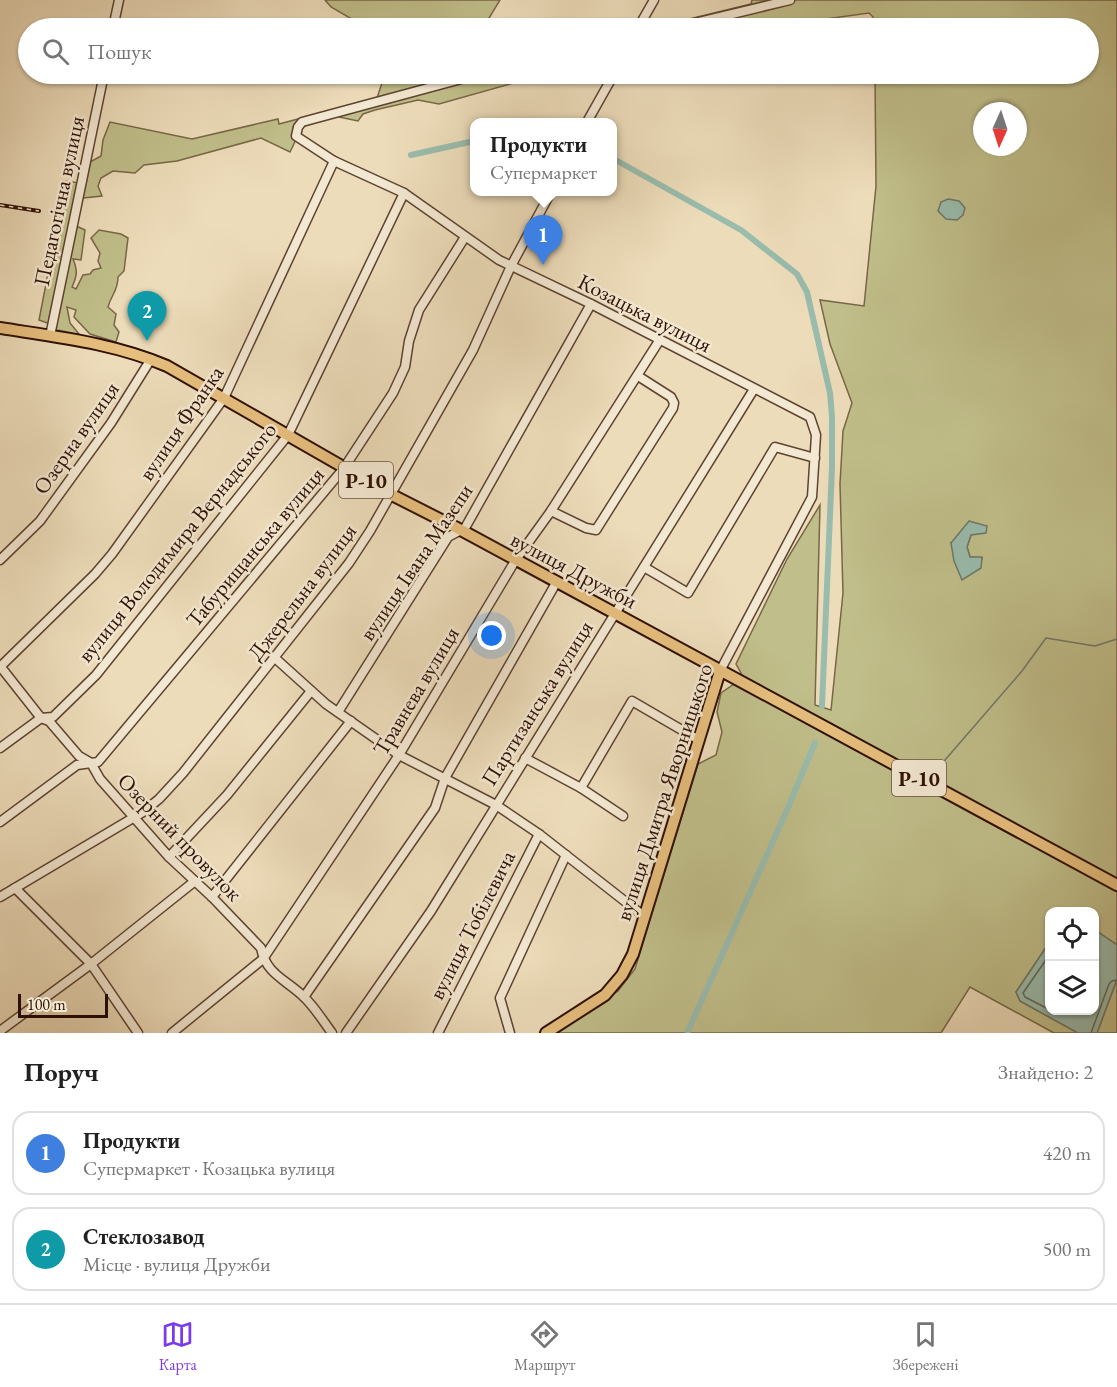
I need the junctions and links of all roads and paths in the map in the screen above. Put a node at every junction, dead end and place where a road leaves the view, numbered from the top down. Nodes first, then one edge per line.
1 (119, 0) edge
2 (654, 0) edge
3 (790, 0) edge
4 (115, 18) edge
5 (644, 18) edge
6 (715, 18) edge
7 (102, 84) edge
8 (443, 84) edge
9 (608, 84) edge
10 (590, 118) edge
11 (334, 161) junction
12 (404, 193) junction
13 (549, 196) edge
14 (465, 237) junction
15 (511, 266) junction
16 (591, 304) junction
17 (0, 328) edge
18 (50, 336) junction
19 (659, 341) junction
20 (151, 359) junction
21 (638, 376) junction
22 (754, 389) junction
23 (224, 398) junction
24 (288, 435) junction
25 (816, 435) joint
26 (815, 458) junction
27 (344, 468) junction
28 (392, 495) junction
29 (552, 512) junction
30 (461, 530) junction
31 (0, 560) edge
32 (516, 561) junction
33 (644, 567) junction
34 (556, 583) junction
35 (614, 614) junction
36 (275, 658) junction
37 (0, 666) edge
38 (720, 671) junction
39 (310, 691) junction
40 (338, 712) junction
41 (42, 718) junction
42 (351, 721) junction
43 (699, 740) junction
44 (0, 748) edge
45 (399, 755) junction
46 (525, 758) junction
47 (91, 763) junction
48 (445, 778) junction
49 (581, 788) junction
50 (496, 806) junction
51 (133, 816) junction
52 (623, 816) dead end
53 (0, 822) edge
54 (539, 834) junction
55 (566, 855) junction
56 (170, 857) junction
57 (195, 881) junction
58 (1117, 885) edge
59 (15, 888) junction
60 (0, 897) edge
61 (212, 897) junction
62 (645, 917) junction
63 (263, 959) junction
64 (91, 964) junction
65 (304, 997) junction
66 (0, 1030) edge
67 (138, 1033) edge
68 (172, 1033) edge
69 (332, 1033) edge
70 (346, 1033) edge
71 (438, 1033) edge
72 (510, 1033) edge
73 (546, 1033) edge

1 - 4 street
2 - 5 street
3 - 6 street
7 - 18 street, Педагогічна вулиця
8 - 11 street, Козацька вулиця
9 - 10 street
11 - 12 street, Козацька вулиця
11 - 23 street, вулиця Франка
12 - 14 street, Козацька вулиця
12 - 24 street, вулиця Володимира Вернадського
13 - 15 street, Джерельна вулиця
14 - 15 street, Козацька вулиця
14 - 27 street, Табурищанська вулиця
15 - 16 street, Козацька вулиця
15 - 28 street, Джерельна вулиця
16 - 19 street, Козацька вулиця
16 - 30 street, вулиця Івана Мазепи
17 - 18 main road, вулиця Дружби / Р-10
18 - 20 main road, вулиця Дружби / Р-10
19 - 21 street, Травнева вулиця
19 - 22 street, Козацька вулиця
20 - 23 main road, вулиця Дружби / Р-10
20 - 31 street, Озерна вулиця
21 - 29 street, Травнева вулиця
21 - 29 street
22 - 25 street, Козацька вулиця
22 - 33 street, Партизанська вулиця
23 - 24 main road, вулиця Дружби / Р-10
23 - 37 street, вулиця Франка
24 - 27 main road, вулиця Дружби / Р-10
24 - 41 street, вулиця Володимира Вернадського
25 - 26 street, вулиця Дмитра Яворницького
26 - 33 street
26 - 38 street, вулиця Дмитра Яворницького
27 - 28 main road, вулиця Дружби / Р-10
27 - 47 street, Табурищанська вулиця
28 - 30 main road, вулиця Дружби / Р-10
28 - 36 street, Джерельна вулиця
29 - 32 street, Травнева вулиця
30 - 32 main road, вулиця Дружби / Р-10
30 - 40 street, вулиця Івана Мазепи
32 - 34 main road, вулиця Дружби / Р-10
32 - 45 street, Травнева вулиця
33 - 35 street, Партизанська вулиця
34 - 35 main road, вулиця Дружби / Р-10
34 - 48 street
35 - 38 main road, вулиця Дружби / Р-10
35 - 46 street, Партизанська вулиця
36 - 39 street
36 - 51 street, Джерельна вулиця
37 - 41 street, Озерний провулок
38 - 43 main road, вулиця Дмитра Яворницького
38 - 58 main road, вулиця Дружби / Р-10
39 - 40 street
39 - 56 street
40 - 42 street
41 - 44 street, вулиця Володимира Вернадського
41 - 47 street, Озерний провулок
42 - 45 street
42 - 61 street
43 - 49 street
43 - 62 main road, вулиця Дмитра Яворницького
45 - 48 street
45 - 63 street, Травнева вулиця
46 - 49 street
46 - 50 street, Партизанська вулиця
47 - 51 street, Озерний провулок
47 - 53 street, Табурищанська вулиця
48 - 50 street
48 - 65 street
49 - 52 street
50 - 54 street
50 - 70 street, Партизанська вулиця
51 - 56 street, Озерний провулок
51 - 59 street, Джерельна вулиця
54 - 55 street
54 - 71 street, вулиця Тобілевича
55 - 62 street
55 - 72 street
56 - 57 street, Озерний провулок
57 - 61 street, Озерний провулок
57 - 64 street
59 - 60 street, Джерельна вулиця
59 - 64 street
61 - 63 street, Озерний провулок
62 - 73 main road, вулиця Дмитра Яворницького
63 - 65 street, Озерний провулок
63 - 68 street, Травнева вулиця
64 - 66 street
64 - 67 street
65 - 69 street, Озерний провулок

